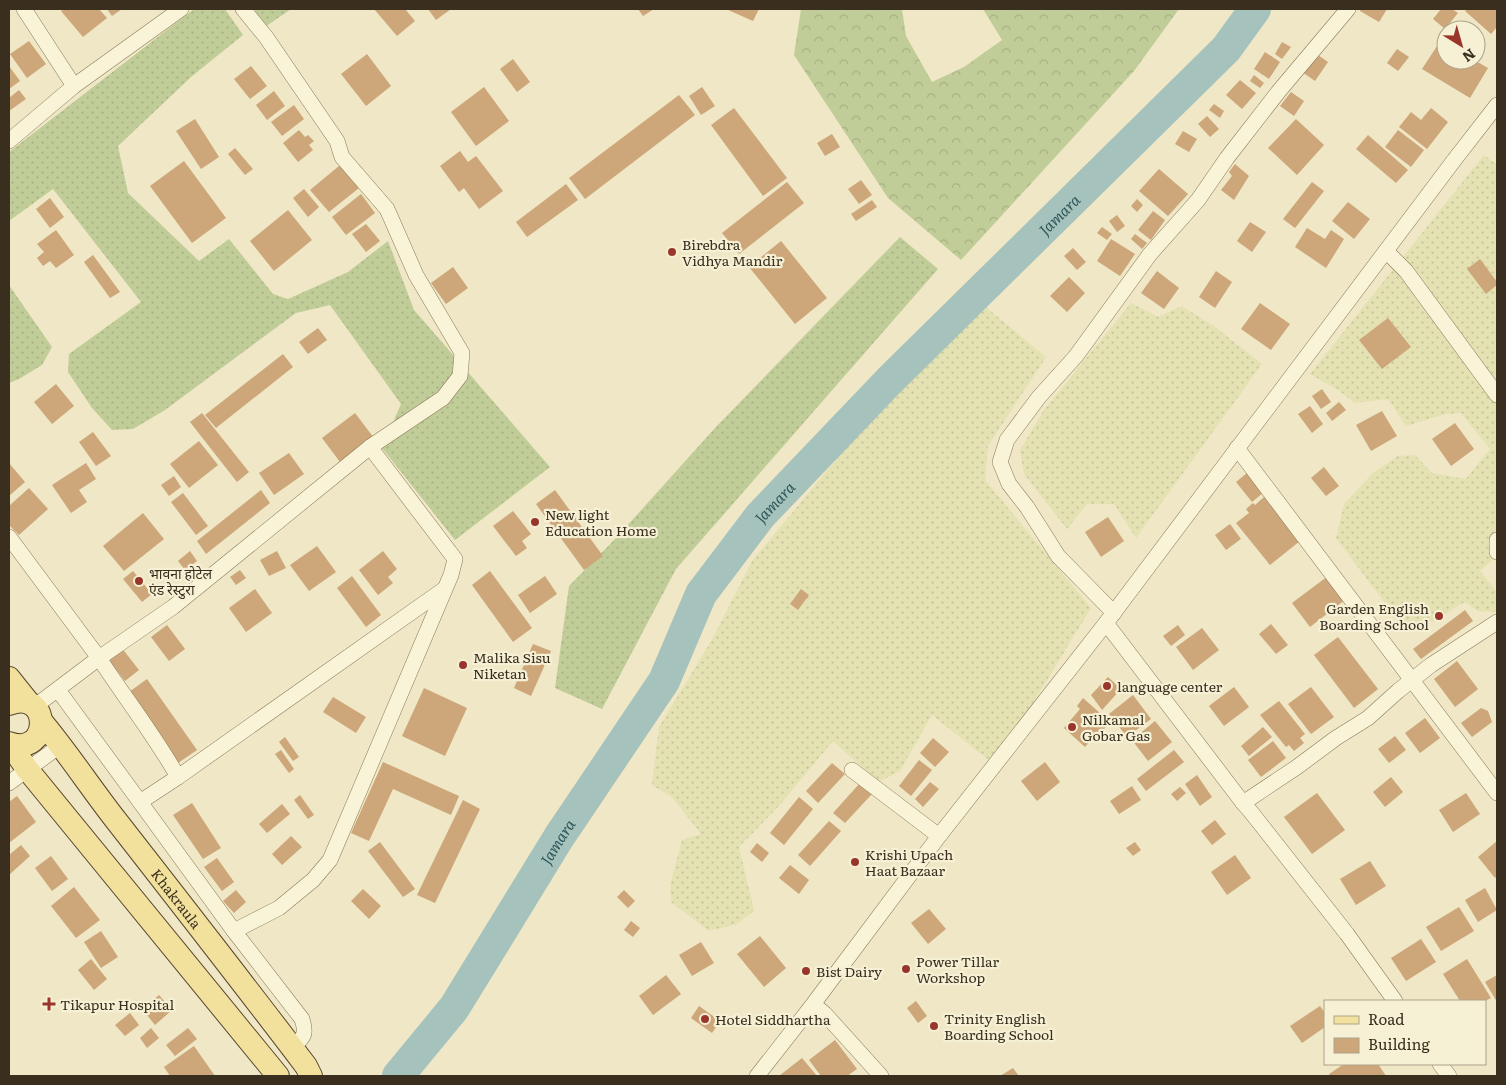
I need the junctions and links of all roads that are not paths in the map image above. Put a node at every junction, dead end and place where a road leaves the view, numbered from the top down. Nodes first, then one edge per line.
1 (24, 9) edge
2 (180, 9) edge
3 (243, 9) edge
4 (1348, 9) edge
5 (74, 86) junction
6 (1497, 106) edge
7 (9, 141) edge
8 (1386, 251) junction
9 (1497, 394) edge
10 (370, 447) junction
11 (1237, 448) junction
12 (9, 537) edge
13 (1497, 540) edge
14 (1497, 552) edge
15 (444, 590) junction
16 (1110, 618) junction
17 (1497, 622) edge
18 (100, 658) junction
19 (9, 678) edge
20 (1412, 679) junction
21 (58, 690) junction
22 (28, 709) edge
23 (9, 743) edge
24 (61, 744) junction
25 (27, 769) junction
26 (852, 770) dead end
27 (178, 777) junction
28 (9, 783) edge
29 (1497, 793) edge
30 (140, 802) junction
31 (1243, 803) junction
32 (939, 836) junction
33 (234, 931) junction
34 (1394, 1000) edge
35 (812, 1008) junction
36 (292, 1048) junction
37 (1441, 1065) edge
38 (278, 1076) edge
39 (310, 1076) edge
40 (757, 1076) edge
41 (881, 1076) edge
42 (1449, 1076) edge

1 - 5 street
2 - 5 street
3 - 10 street
4 - 16 street
5 - 7 street
6 - 8 street
8 - 9 street
8 - 11 street
10 - 15 street
10 - 18 street
11 - 16 street
11 - 20 street
12 - 18 street
13 - 14 street
15 - 27 street
15 - 33 street
16 - 31 street
16 - 32 street
17 - 20 street
18 - 21 street
18 - 27 street
19 - 22 main road, Khakraula
20 - 29 street
20 - 31 street
21 - 22 street
21 - 30 street
22 - 23 main road
22 - 24 main road, Khakraula
23 - 25 main road
24 - 25 street
24 - 36 main road, Khakraula
25 - 28 street
25 - 38 main road
26 - 32 street
27 - 30 street
30 - 33 street
31 - 34 street
32 - 35 street
33 - 36 street
35 - 40 street
35 - 41 street
36 - 39 main road, Khakraula
37 - 42 street

